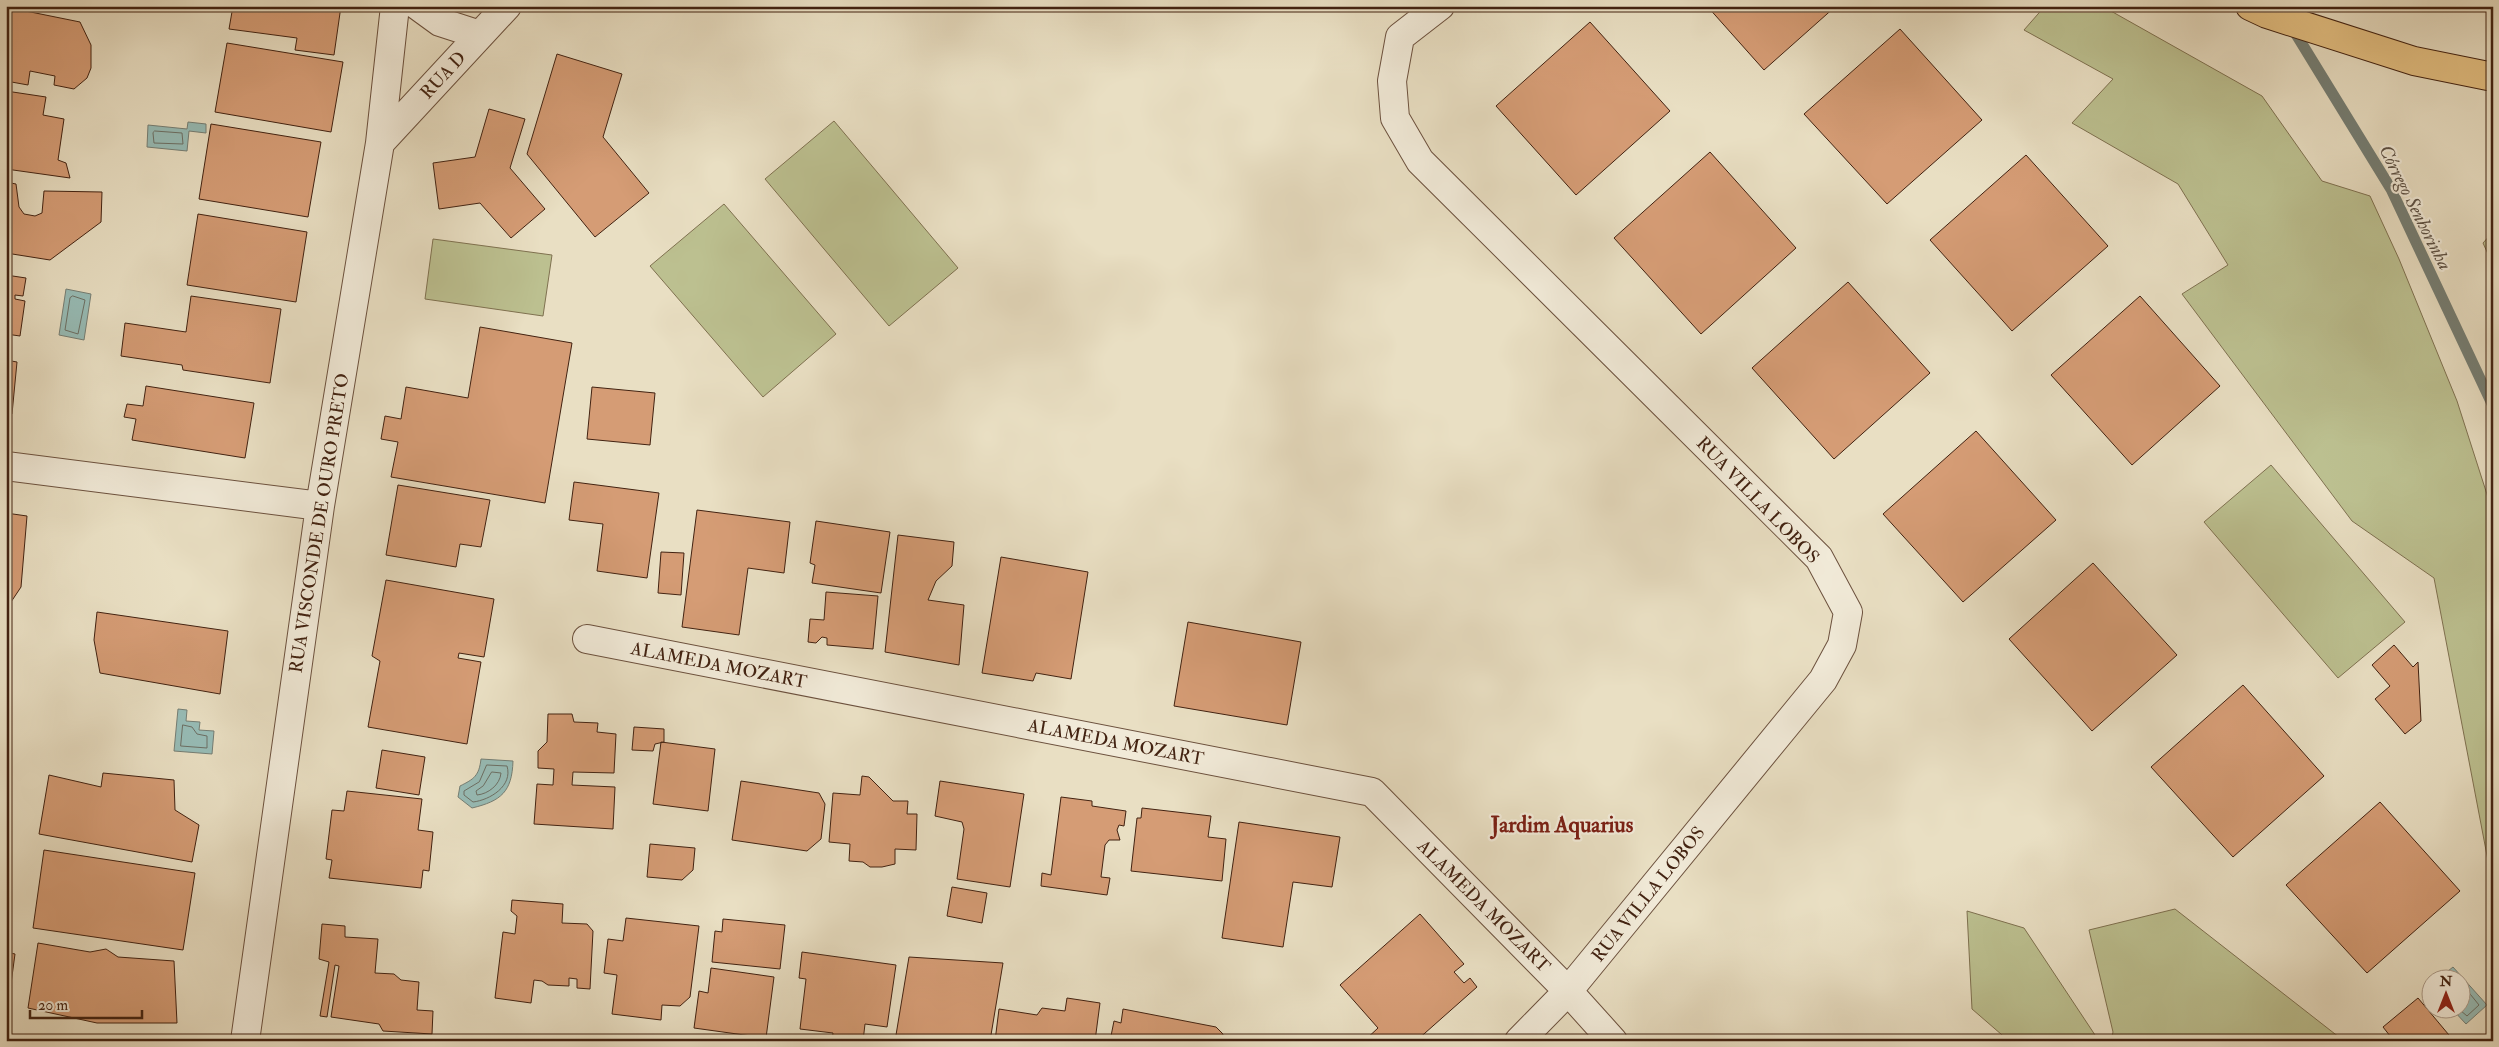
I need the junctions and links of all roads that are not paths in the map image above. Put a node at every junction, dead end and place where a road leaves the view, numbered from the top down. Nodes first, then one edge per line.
1 (395, 6) edge
2 (418, 6) edge
3 (506, 6) edge
4 (1440, 6) edge
5 (2250, 6) edge
6 (480, 35) junction
7 (2493, 77) edge
8 (380, 144) junction
9 (6, 466) edge
10 (320, 506) junction
11 (586, 639) dead end
12 (1568, 991) junction
13 (245, 1041) edge
14 (1519, 1041) edge
15 (1613, 1041) edge

1 - 8 street, RUA VISCONDE DE OURO PRETO
2 - 6 street
3 - 6 street, RUA D
4 - 12 street, RUA VILLA LOBOS
5 - 7 main road
6 - 8 street, RUA D
8 - 10 street, RUA VISCONDE DE OURO PRETO
9 - 10 street
10 - 13 street, RUA VISCONDE DE OURO PRETO
11 - 12 street, ALAMEDA MOZART
12 - 14 street, RUA VILLA LOBOS
12 - 15 street, ALAMEDA MOZART

